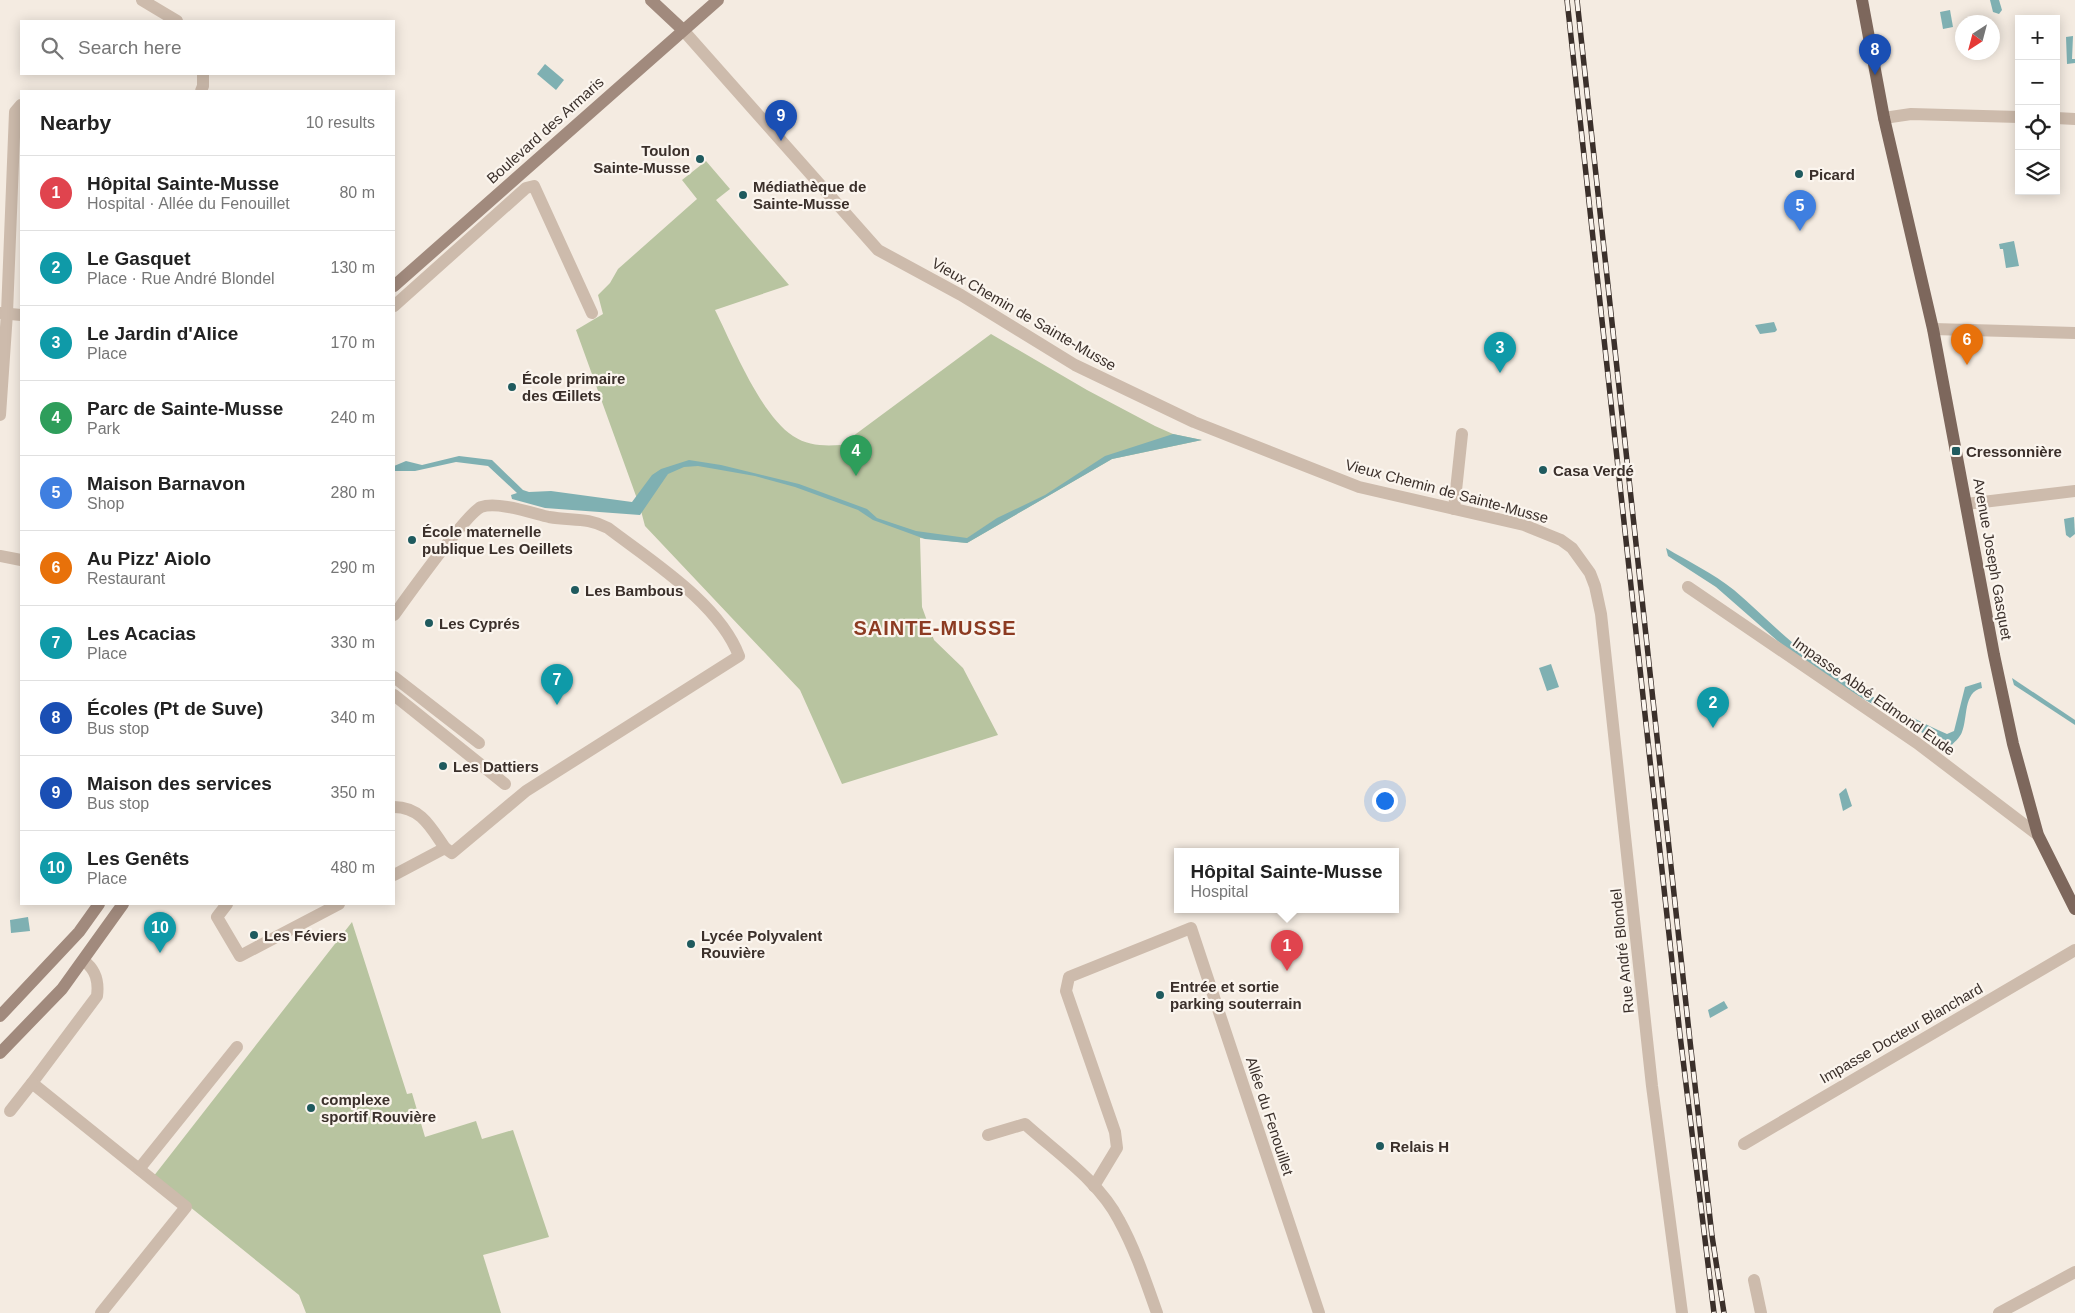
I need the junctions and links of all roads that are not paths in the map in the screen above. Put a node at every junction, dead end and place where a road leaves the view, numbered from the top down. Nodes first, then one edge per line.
1 (142, 0) edge
2 (652, 0) edge
3 (718, 0) edge
4 (1862, 0) edge
5 (175, 20) edge
6 (683, 30) junction
7 (203, 75) edge
8 (201, 90) edge
9 (20, 105) edge
10 (2015, 117) edge
11 (1884, 118) junction
12 (2060, 118) edge
13 (2075, 119) edge
14 (395, 285) edge
15 (395, 305) edge
16 (4, 313) edge
17 (20, 314) edge
18 (592, 314) dead end
19 (1933, 330) junction
20 (2075, 333) edge
21 (0, 415) edge
22 (1462, 434) dead end
23 (2075, 491) edge
24 (1966, 504) junction
25 (1454, 509) junction
26 (0, 556) edge
27 (20, 560) edge
28 (1595, 586) joint
29 (1688, 587) dead end
30 (395, 614) edge
31 (395, 677) edge
32 (395, 696) edge
33 (479, 743) dead end
34 (505, 784) dead end
35 (395, 808) edge
36 (2038, 835) junction
37 (445, 848) junction
38 (395, 874) edge
39 (98, 905) edge
40 (122, 905) edge
41 (227, 905) edge
42 (337, 905) edge
43 (2075, 909) edge
44 (2075, 950) edge
45 (84, 961) junction
46 (0, 1016) edge
47 (237, 1047) dead end
48 (0, 1053) edge
49 (32, 1083) junction
50 (10, 1111) dead end
51 (988, 1135) dead end
52 (1744, 1144) dead end
53 (139, 1169) junction
54 (1094, 1186) junction
55 (2075, 1272) edge
56 (1754, 1280) dead end
57 (101, 1313) edge
58 (1157, 1313) edge
59 (1319, 1313) edge
60 (1682, 1313) edge
61 (1761, 1313) edge
62 (1999, 1313) edge

1 - 5 street
2 - 6 main road, Vieux Chemin de Sainte-Musse
3 - 6 main road, Boulevard des Armaris
4 - 11 main road, Avenue Joseph Gasquet
6 - 14 main road, Boulevard des Armaris
6 - 25 street, Vieux Chemin de Sainte-Musse
7 - 8 street
9 - 16 street
10 - 11 street
11 - 19 main road, Avenue Joseph Gasquet
12 - 13 street
15 - 18 street
16 - 17 street
16 - 21 street
19 - 20 street
19 - 24 main road, Avenue Joseph Gasquet
22 - 25 street
23 - 24 street
24 - 36 main road, Avenue Joseph Gasquet
25 - 28 street, Vieux Chemin de Sainte-Musse
26 - 27 street
28 - 60 street, Rue André Blondel
29 - 36 street, Impasse Abbé Edmond Eude
30 - 37 street
31 - 33 street
32 - 34 street
35 - 37 street
36 - 43 main road, Avenue Joseph Gasquet
37 - 38 street
39 - 46 main road
40 - 45 main road
41 - 42 street
44 - 52 street, Impasse Docteur Blanchard
45 - 48 main road
45 - 49 street
47 - 53 street
49 - 50 street
49 - 53 street
51 - 54 street
53 - 57 street
54 - 58 street
54 - 59 street, Allée du Fenouillet
55 - 62 street
56 - 61 street

